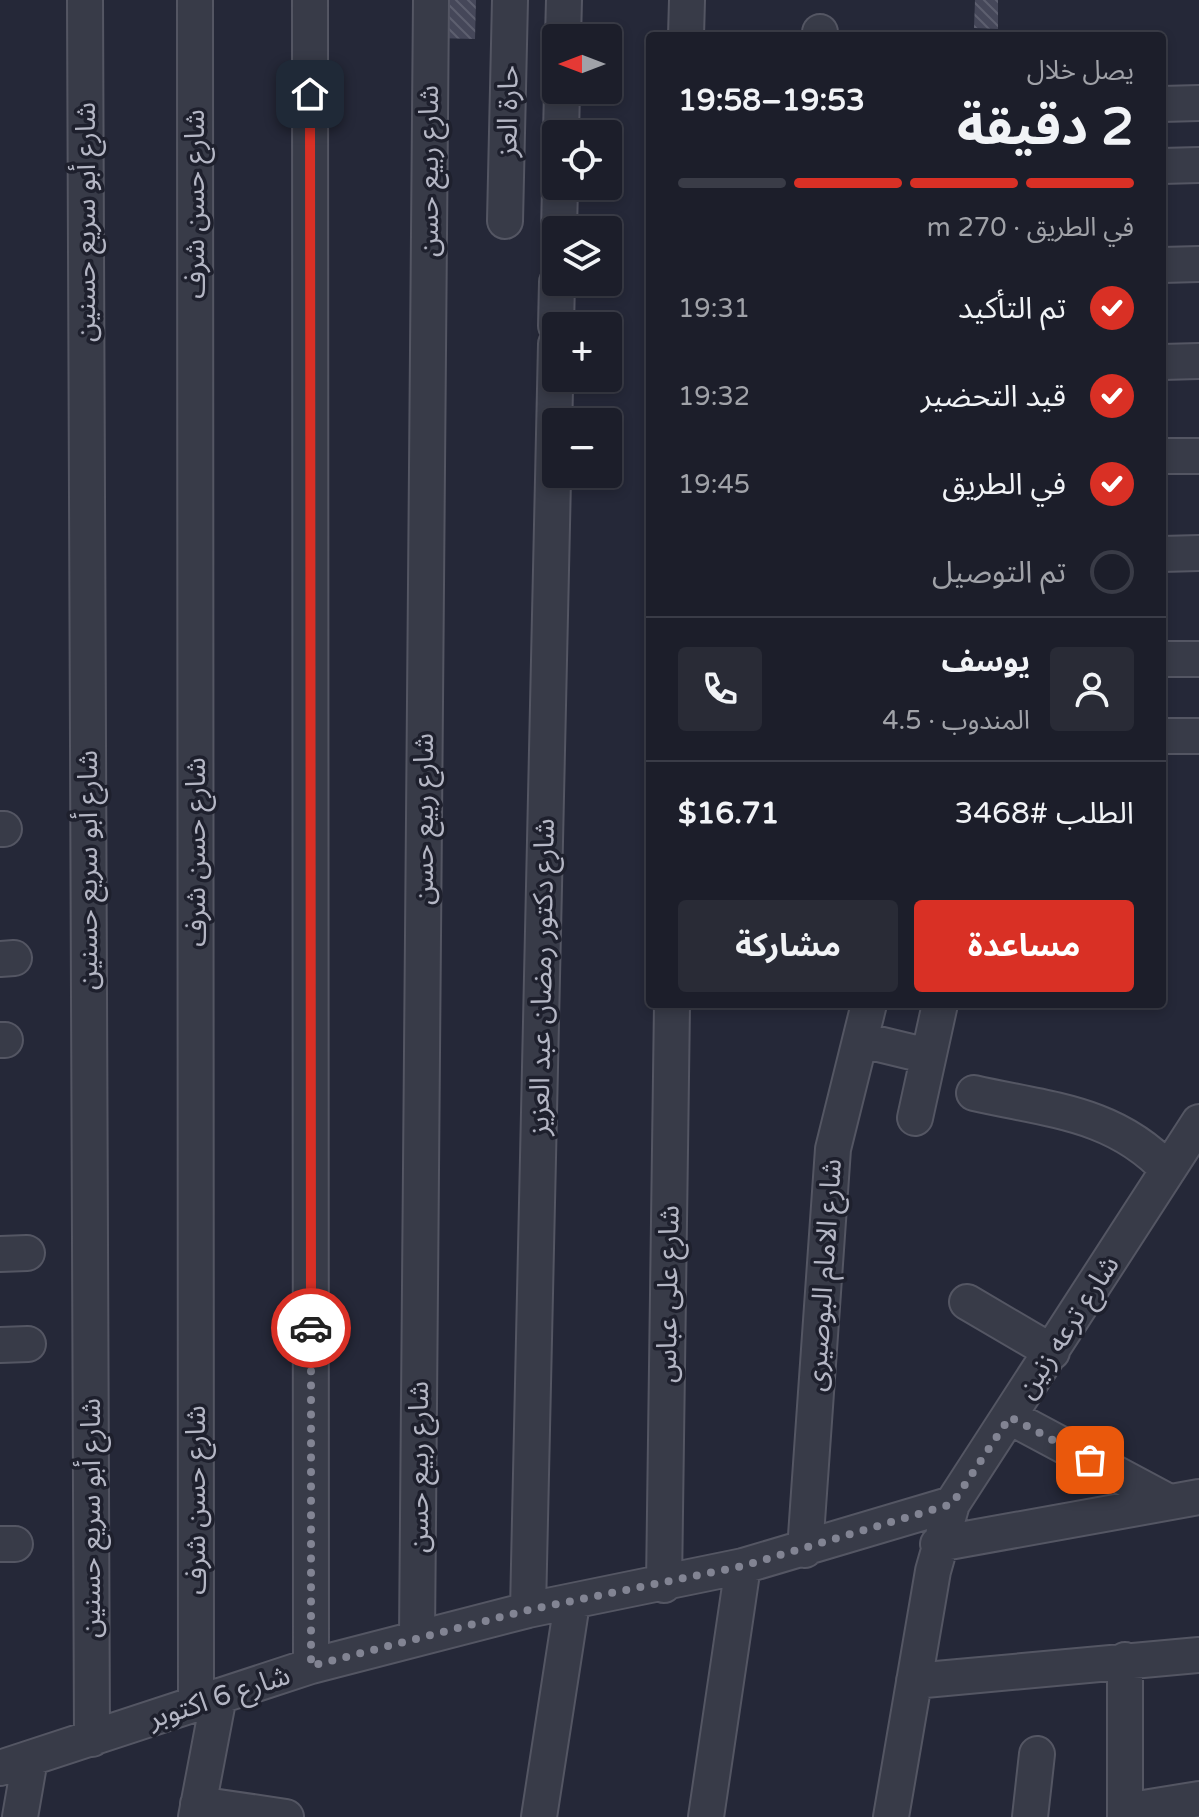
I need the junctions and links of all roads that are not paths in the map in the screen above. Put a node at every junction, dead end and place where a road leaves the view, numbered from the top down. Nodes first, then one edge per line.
1 (85, 0) edge
2 (195, 0) edge
3 (310, 0) edge
4 (431, 0) edge
5 (510, 0) edge
6 (564, 0) edge
7 (687, 0) edge
8 (563, 24) edge
9 (686, 32) edge
10 (1199, 103) edge
11 (1166, 104) edge
12 (1199, 165) edge
13 (1166, 166) edge
14 (505, 221) dead end
15 (1199, 264) edge
16 (1166, 265) edge
17 (1199, 361) edge
18 (1166, 362) edge
19 (555, 392) edge
20 (1166, 456) edge
21 (1199, 456) edge
22 (1199, 553) edge
23 (1166, 554) edge
24 (1166, 659) edge
25 (1199, 659) edge
26 (1166, 736) edge
27 (1199, 736) edge
28 (672, 1008) edge
29 (868, 1008) edge
30 (939, 1008) edge
31 (862, 1040) junction
32 (928, 1056) junction
33 (974, 1093) dead end
34 (915, 1118) dead end
35 (1199, 1122) edge
36 (1168, 1170) junction
37 (967, 1302) dead end
38 (1052, 1352) junction
39 (1010, 1417) junction
40 (1184, 1499) edge
41 (952, 1504) junction
42 (938, 1544) junction
43 (805, 1550) junction
44 (743, 1566) junction
45 (664, 1585) junction
46 (572, 1603) junction
47 (528, 1610) junction
48 (417, 1637) junction
49 (1199, 1655) edge
50 (1125, 1660) junction
51 (311, 1666) junction
52 (914, 1681) junction
53 (207, 1700) junction
54 (92, 1739) junction
55 (1037, 1754) dead end
56 (15, 1763) edge
57 (1199, 1799) edge
58 (197, 1810) edge
59 (1125, 1814) edge
60 (20, 1817) edge
61 (286, 1817) edge
62 (539, 1817) edge
63 (706, 1817) edge
64 (891, 1817) edge
65 (1030, 1817) edge

1 - 54 street, شارع أبو سريع حسنين
2 - 53 street, شارع حسن شرف
3 - 51 street
4 - 48 street, شارع ربيع حسن
5 - 14 street, حارة العز
6 - 8 street
7 - 9 street
10 - 11 street
12 - 13 street
15 - 16 street
17 - 18 street
19 - 47 street, شارع دكتور رمضان عبد العزيز
20 - 21 street
22 - 23 street
24 - 25 street
26 - 27 street
28 - 45 street, شارع على عباس
29 - 31 street, شارع الامام البوصيرى
30 - 32 street
31 - 32 street
31 - 43 street, شارع الامام البوصيرى
32 - 34 street
33 - 36 street
35 - 36 street, شارع ترعه زنين
36 - 38 street, شارع ترعه زنين
37 - 38 street
38 - 39 street, شارع ترعه زنين
39 - 40 street
39 - 41 street, شارع ترعه زنين
40 - 42 street
41 - 42 street, شارع ترعه زنين
41 - 43 street, شارع 6 اكتوبر
42 - 52 street, شارع ترعه زنين
43 - 44 street, شارع 6 اكتوبر
44 - 45 street, شارع 6 اكتوبر
44 - 63 street
45 - 46 street, شارع 6 اكتوبر
46 - 47 street, شارع 6 اكتوبر
46 - 62 street
47 - 48 street, شارع 6 اكتوبر
48 - 51 street, شارع 6 اكتوبر
49 - 50 street
50 - 52 street
50 - 59 street
51 - 53 street, شارع 6 اكتوبر
52 - 64 street, شارع ترعه زنين
53 - 54 street, شارع 6 اكتوبر
53 - 58 street, شارع حسن شرف
54 - 56 street, شارع 6 اكتوبر
55 - 65 street
56 - 60 street
57 - 59 street
58 - 61 street

